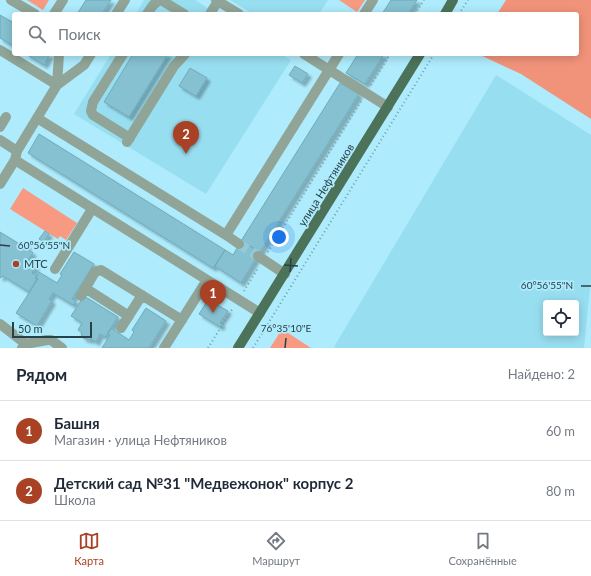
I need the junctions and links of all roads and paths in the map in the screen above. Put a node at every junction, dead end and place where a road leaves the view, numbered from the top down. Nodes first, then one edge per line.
1 (11, 0) edge
2 (62, 0) edge
3 (125, 0) edge
4 (217, 0) edge
5 (372, 0) edge
6 (424, 0) edge
7 (453, 0) edge
8 (468, 0) edge
9 (31, 12) edge
10 (55, 12) edge
11 (117, 12) edge
12 (148, 12) edge
13 (181, 12) edge
14 (211, 12) edge
15 (236, 12) edge
16 (365, 12) edge
17 (416, 12) edge
18 (445, 12) edge
19 (460, 12) edge
20 (0, 50) edge
21 (59, 56) edge
22 (90, 56) edge
23 (122, 56) edge
24 (183, 56) edge
25 (307, 56) edge
26 (338, 56) edge
27 (389, 56) edge
28 (419, 56) edge
29 (433, 56) edge
30 (329, 70) junction
31 (57, 85) junction
32 (366, 93) junction
33 (388, 107) junction
34 (6, 117) dead end
35 (37, 118) junction
36 (0, 127) edge
37 (0, 140) edge
38 (16, 156) junction
39 (0, 184) edge
40 (92, 209) junction
41 (226, 236) junction
42 (239, 244) tunnel mouth
43 (260, 258) junction
44 (54, 269) dead end
45 (285, 274) junction
46 (207, 280) junction
47 (142, 295) junction
48 (238, 300) junction
49 (260, 313) junction
50 (129, 316) junction
51 (182, 320) junction
52 (0, 324) edge
53 (121, 328) dead end
54 (24, 346) edge
55 (62, 348) edge
56 (164, 348) edge
57 (208, 348) edge
58 (238, 348) edge
59 (253, 348) edge

1 - 9 lane
2 - 10 lane
3 - 11 lane
4 - 14 lane
4 - 15 lane
5 - 16 lane
6 - 17 path
7 - 18 main road
8 - 19 path
12 - 13 lane
20 - 31 lane
21 - 31 lane
22 - 31 lane
23 - 24 lane
25 - 30 lane
26 - 30 lane
27 - 32 path
28 - 33 main road, улица Нефтяников
29 - 59 path
30 - 32 lane
30 - 41 lane
31 - 35 lane
32 - 33 lane
32 - 43 path
33 - 45 main road, улица Нефтяников
34 - 36 lane
35 - 38 lane
35 - 41 lane
37 - 38 lane
38 - 39 lane
38 - 40 lane
40 - 44 lane
40 - 46 lane
41 - 42 lane
43 - 45 lane
43 - 48 path
45 - 49 main road, улица Нефтяников
46 - 48 lane
46 - 51 lane
47 - 50 lane
47 - 50 lane
47 - 51 lane
48 - 49 lane
48 - 57 path
49 - 58 main road, улица Нефтяников
50 - 53 lane
51 - 56 lane
52 - 54 lane
54 - 55 lane

